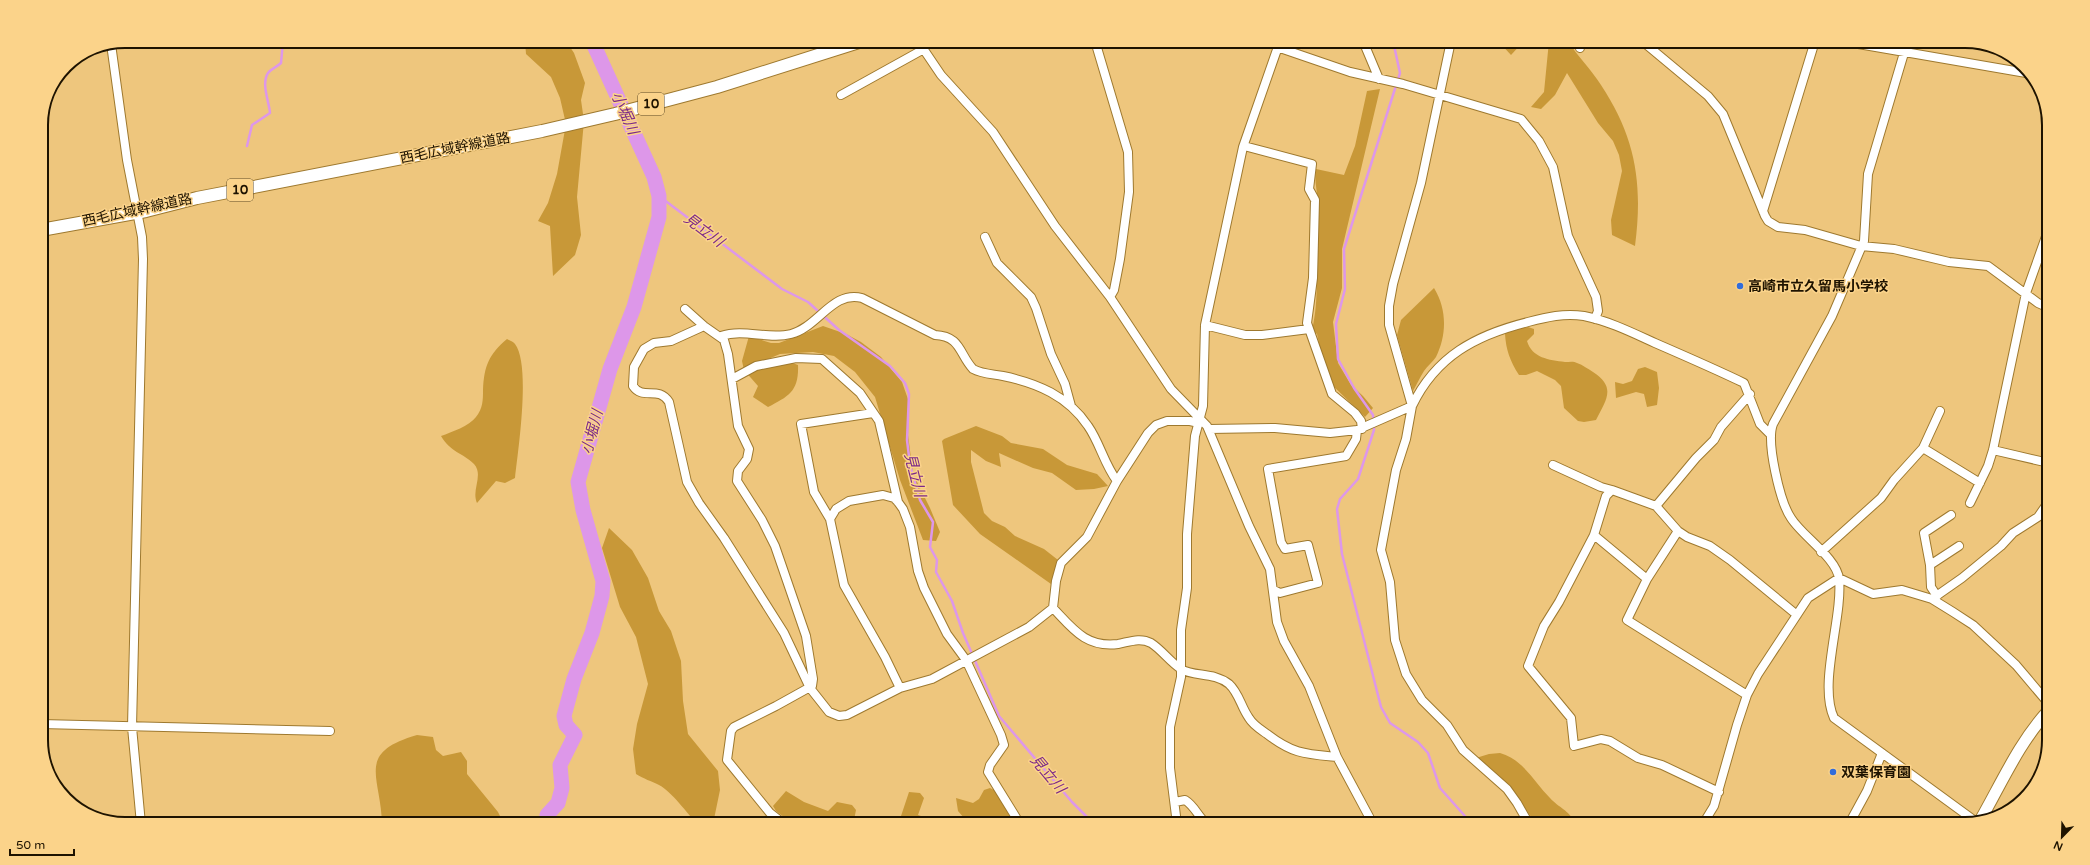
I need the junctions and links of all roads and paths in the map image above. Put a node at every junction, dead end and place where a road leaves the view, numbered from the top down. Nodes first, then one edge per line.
1 (841, 48) edge
2 (1097, 48) edge
3 (1277, 48) edge
4 (1290, 48) edge
5 (1366, 48) edge
6 (1450, 48) edge
7 (1650, 48) edge
8 (1813, 48) edge
9 (1878, 48) edge
10 (112, 49) edge
11 (924, 49) joint
12 (1904, 53) junction
13 (2019, 71) edge
14 (1379, 79) junction
15 (1440, 94) junction
16 (841, 95) dead end
17 (1244, 146) junction
18 (1763, 211) junction
19 (136, 212) junction
20 (48, 229) edge
21 (985, 238) dead end
22 (1861, 246) junction
23 (2042, 248) edge
24 (2026, 293) junction
25 (1110, 296) junction
26 (2042, 305) edge
27 (685, 309) dead end
28 (1595, 319) junction
29 (1205, 325) junction
30 (704, 326) junction
31 (1309, 329) junction
32 (721, 336) junction
33 (732, 379) junction
34 (1750, 394) junction
35 (1071, 406) junction
36 (1412, 406) junction
37 (1940, 411) dead end
38 (873, 413) junction
39 (1200, 420) junction
40 (1209, 429) junction
41 (1359, 429) junction
42 (1770, 434) junction
43 (1923, 448) junction
44 (1993, 450) junction
45 (2042, 461) edge
46 (1553, 464) dead end
47 (1117, 481) junction
48 (1980, 483) junction
49 (1612, 490) junction
50 (898, 502) junction
51 (1970, 503) dead end
52 (1656, 506) junction
53 (2042, 511) edge
54 (1951, 515) dead end
55 (830, 519) junction
56 (1678, 531) junction
57 (1594, 535) junction
58 (1959, 546) dead end
59 (1821, 552) junction
60 (1930, 565) junction
61 (1839, 578) junction
62 (1647, 579) junction
63 (1274, 590) junction
64 (1935, 597) junction
65 (1053, 608) junction
66 (1797, 614) junction
67 (970, 658) junction
68 (1181, 670) junction
69 (810, 688) junction
70 (900, 688) junction
71 (1747, 695) junction
72 (2042, 696) edge
73 (2042, 718) edge
74 (48, 724) edge
75 (132, 727) junction
76 (330, 731) dead end
77 (1882, 753) junction
78 (1337, 757) junction
79 (1719, 792) junction
80 (1175, 802) junction
81 (1984, 814) edge
82 (140, 817) edge
83 (776, 817) edge
84 (1013, 817) edge
85 (1176, 817) edge
86 (1200, 817) edge
87 (1369, 817) edge
88 (1525, 817) edge
89 (1707, 817) edge
90 (1853, 817) edge
91 (1969, 817) edge

1 - 19 main road, 西毛広域幹線道路 / 10
2 - 25 street
3 - 17 street
4 - 14 street
5 - 14 street
6 - 15 street
7 - 18 street
8 - 18 street
9 - 12 street
10 - 19 street
11 - 16 street
11 - 25 street
12 - 13 street
12 - 22 street
14 - 15 street
15 - 28 street
15 - 36 street
17 - 29 street
17 - 31 street
18 - 22 street
19 - 20 main road, 西毛広域幹線道路 / 10
19 - 75 street
21 - 35 street
22 - 24 street
22 - 42 street
23 - 24 street
24 - 26 street
24 - 44 street
25 - 39 street
27 - 30 street
28 - 34 street
28 - 36 street
29 - 31 street
29 - 39 street
30 - 32 street
30 - 69 street
31 - 41 street
32 - 33 street
32 - 35 street
33 - 38 street
33 - 69 street
34 - 42 street
34 - 52 street
35 - 47 street
36 - 41 street
36 - 88 street
37 - 43 street
38 - 50 street
38 - 55 street
39 - 40 street
39 - 47 street
39 - 68 street
40 - 41 street
40 - 63 street
41 - 63 street
42 - 59 street
43 - 48 street
43 - 59 street
44 - 45 street
44 - 48 street
46 - 49 street
47 - 65 street
48 - 51 street
49 - 52 street
49 - 57 street
50 - 55 street
50 - 67 street
52 - 56 street
53 - 64 street
54 - 60 street
55 - 70 street
56 - 62 street
56 - 66 street
57 - 62 street
57 - 79 street
58 - 60 street
59 - 61 street
60 - 64 street
61 - 64 street
61 - 66 street
61 - 77 street
62 - 71 street
63 - 78 street
64 - 72 street
65 - 67 street
65 - 68 street
66 - 71 street
67 - 70 street
67 - 84 street
68 - 78 street
68 - 80 street
69 - 70 street
69 - 83 street
71 - 79 street
73 - 81 main road
74 - 75 street
75 - 76 street
75 - 82 street
77 - 90 street
77 - 91 street
78 - 87 street
79 - 89 street
80 - 85 street
80 - 86 street

